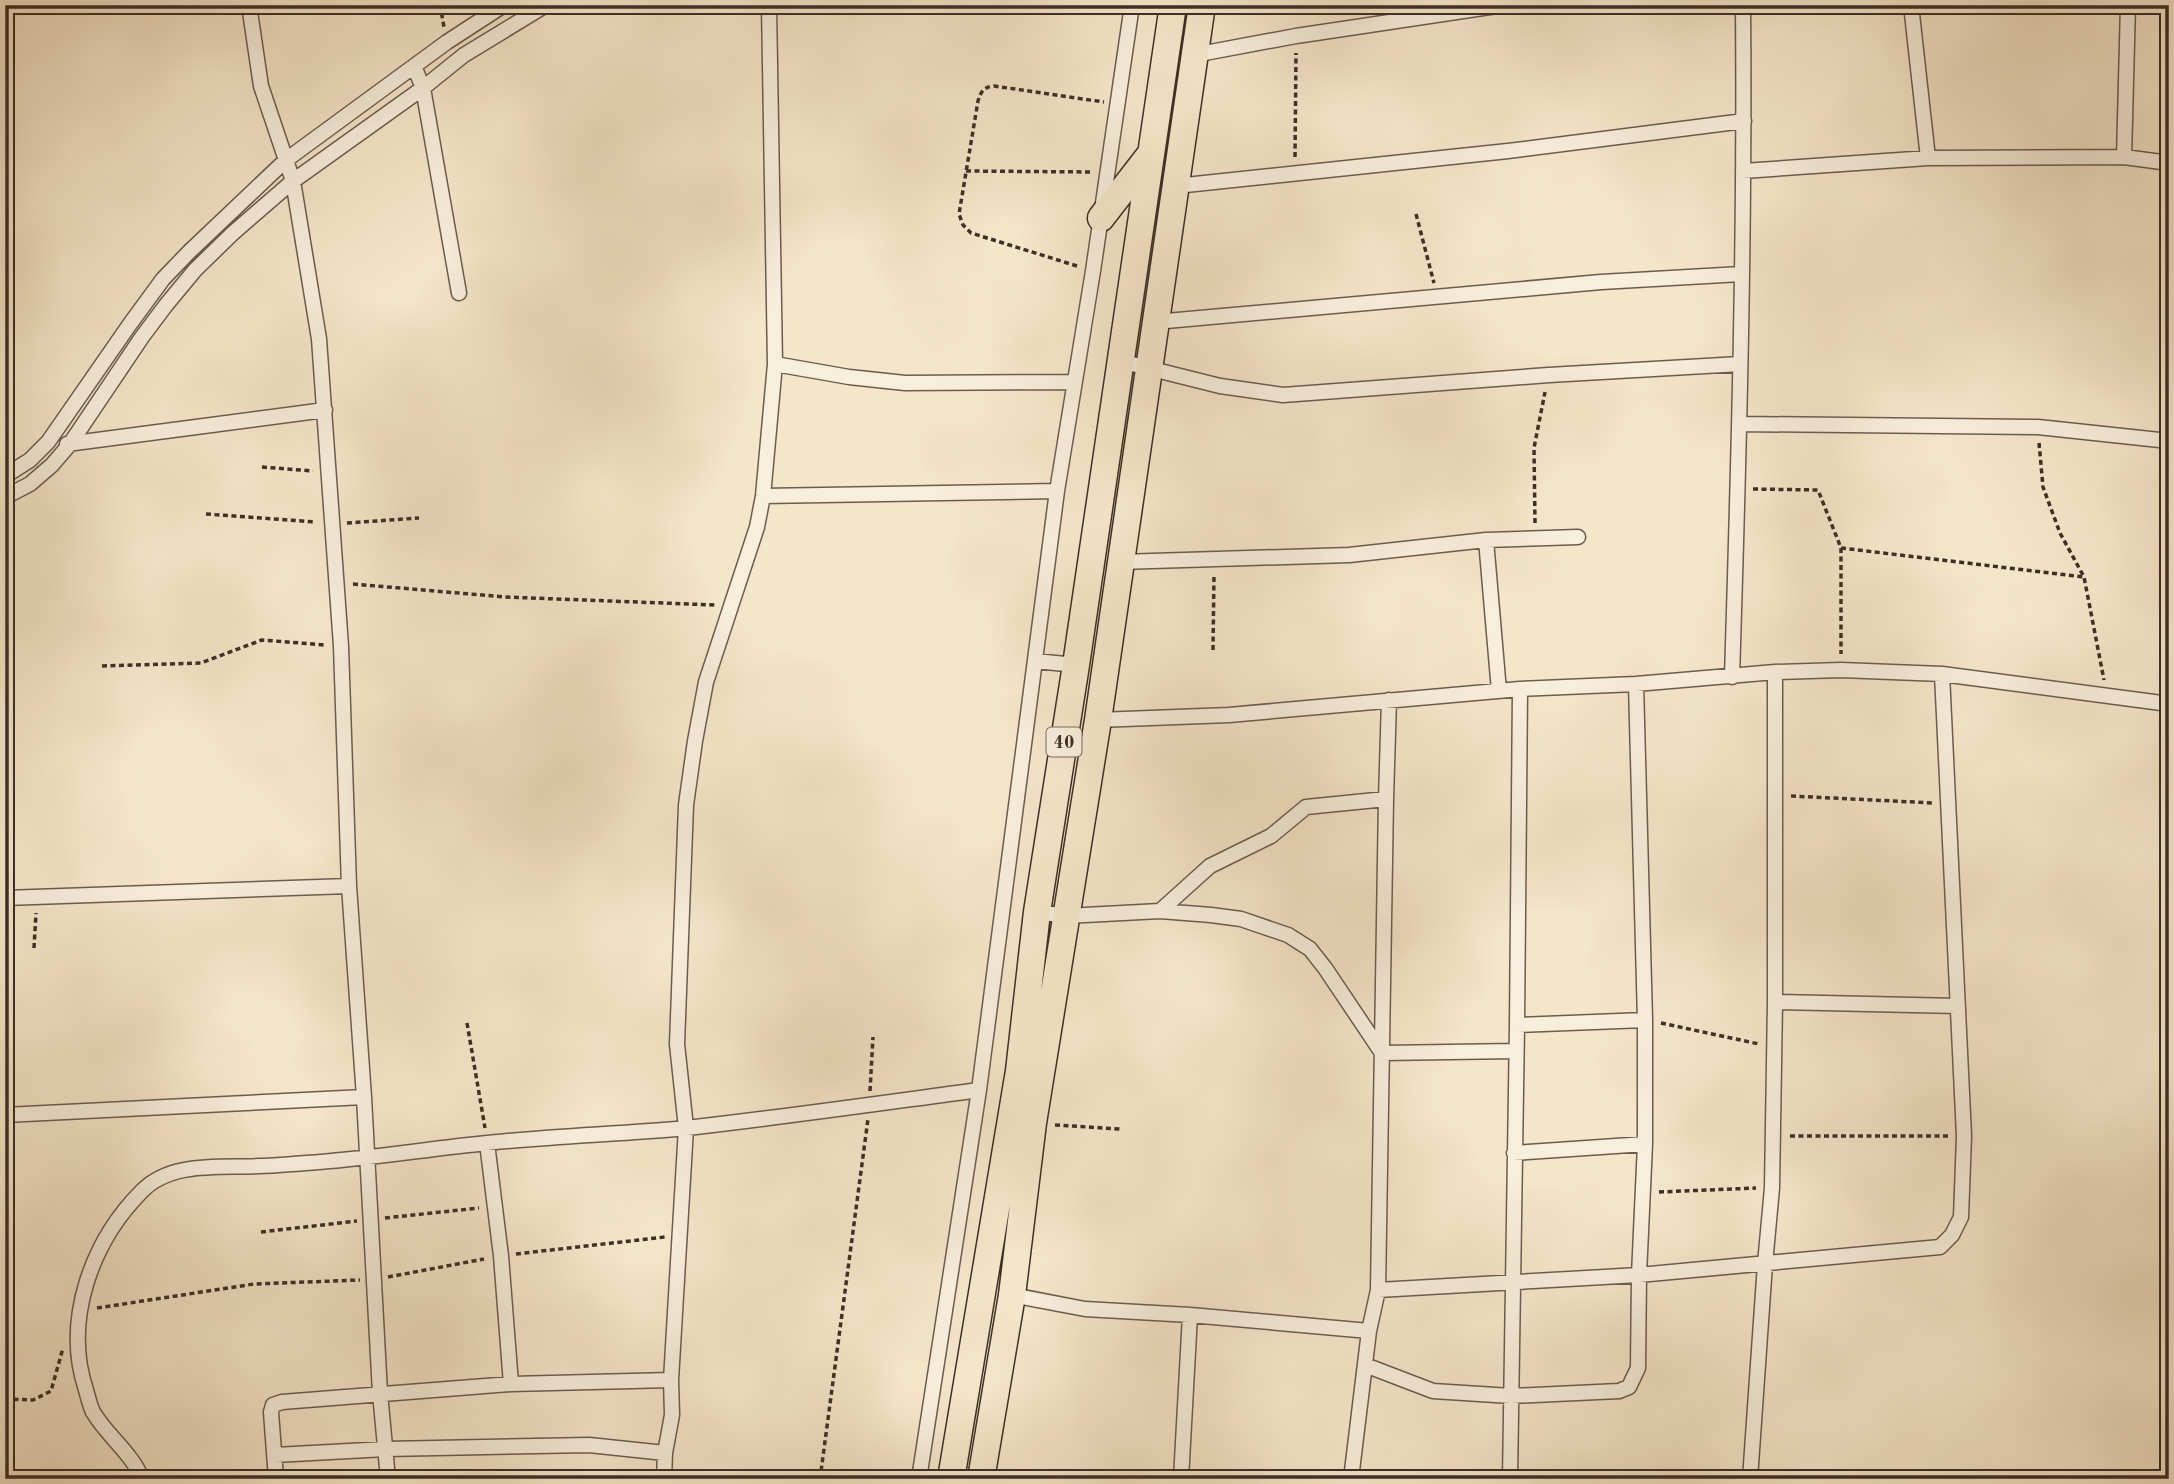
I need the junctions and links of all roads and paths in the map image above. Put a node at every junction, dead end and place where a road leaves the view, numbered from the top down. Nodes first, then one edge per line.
1 (249, 5) edge
2 (504, 5) edge
3 (546, 5) edge
4 (769, 5) edge
5 (1132, 5) edge
6 (1172, 5) edge
7 (1202, 5) edge
8 (1503, 5) edge
9 (1743, 5) edge
10 (1911, 5) edge
11 (2128, 5) edge
12 (1296, 36) junction
13 (1194, 55) junction
14 (414, 66) junction
15 (424, 88) junction
16 (1116, 104) junction
17 (1744, 121) junction
18 (1150, 155) junction
19 (2124, 157) junction
20 (1928, 158) junction
21 (286, 160) junction
22 (2169, 163) edge
23 (966, 171) junction
24 (1742, 171) junction
25 (1107, 172) junction
26 (1295, 173) junction
27 (293, 181) junction
28 (1176, 186) junction
29 (1416, 214) dead end
30 (1101, 218) junction
31 (1093, 271) junction
32 (1741, 274) junction
33 (459, 293) dead end
34 (1438, 297) junction
35 (1155, 322) junction
36 (1119, 361) junction
37 (775, 364) junction
38 (1740, 364) junction
39 (1149, 368) junction
40 (1549, 374) junction
41 (1074, 382) junction
42 (326, 410) junction
43 (1741, 424) junction
44 (2038, 428) junction
45 (2169, 441) edge
46 (48, 442) junction
47 (70, 444) junction
48 (262, 467) dead end
49 (329, 472) junction
50 (5, 475) edge
51 (1738, 489) junction
52 (1057, 491) junction
53 (764, 496) junction
54 (5, 497) edge
55 (206, 514) dead end
56 (418, 518) dead end
57 (333, 524) junction
58 (1578, 537) dead end
59 (1535, 539) junction
60 (1486, 540) junction
61 (1841, 548) junction
62 (1215, 558) junction
63 (1120, 562) junction
64 (2084, 577) junction
65 (336, 582) junction
66 (732, 605) junction
67 (341, 646) junction
68 (1213, 650) dead end
69 (1035, 661) junction
70 (1076, 665) junction
71 (102, 666) dead end
72 (1841, 670) junction
73 (1775, 672) junction
74 (1942, 674) junction
75 (1732, 677) junction
76 (1636, 684) junction
77 (1520, 689) junction
78 (1499, 691) junction
79 (2107, 696) junction
80 (1389, 700) junction
81 (2169, 704) edge
82 (1098, 720) junction
83 (1775, 796) junction
84 (1385, 799) junction
85 (1948, 803) junction
86 (349, 886) junction
87 (36, 897) junction
88 (5, 898) edge
89 (1160, 911) junction
90 (1037, 912) junction
91 (1066, 916) junction
92 (34, 948) dead end
93 (1775, 1002) junction
94 (1958, 1006) junction
95 (1645, 1020) junction
96 (467, 1023) dead end
97 (1517, 1025) junction
98 (873, 1037) dead end
99 (1774, 1048) junction
100 (1516, 1051) junction
101 (1382, 1053) junction
102 (979, 1090) junction
103 (364, 1097) junction
104 (870, 1104) junction
105 (5, 1115) edge
106 (1033, 1123) junction
107 (686, 1128) junction
108 (1120, 1129) dead end
109 (1964, 1136) junction
110 (1773, 1137) junction
111 (487, 1143) junction
112 (1646, 1144) junction
113 (1514, 1153) junction
114 (367, 1159) junction
115 (1772, 1188) junction
116 (1644, 1193) junction
117 (681, 1236) junction
118 (501, 1256) junction
119 (1765, 1264) junction
120 (1639, 1275) junction
121 (1514, 1283) junction
122 (254, 1284) dead end
123 (1378, 1290) junction
124 (1012, 1295) junction
125 (1191, 1315) junction
126 (1370, 1331) junction
127 (77, 1332) junction
128 (1365, 1365) junction
129 (671, 1380) junction
130 (511, 1384) junction
131 (380, 1393) junction
132 (1511, 1396) junction
133 (5, 1399) edge
134 (386, 1449) junction
135 (665, 1453) junction
136 (275, 1455) junction
137 (142, 1479) edge
138 (276, 1479) edge
139 (388, 1479) edge
140 (664, 1479) edge
141 (820, 1479) edge
142 (919, 1479) edge
143 (951, 1479) edge
144 (981, 1479) edge
145 (1181, 1479) edge
146 (1351, 1479) edge
147 (1510, 1479) edge
148 (1750, 1479) edge

1 - 21 street
2 - 14 street
3 - 15 street
4 - 37 street
5 - 16 street
6 - 18 highway, 40
7 - 13 highway, 40
8 - 12 street
9 - 17 street
10 - 20 street
11 - 19 street
12 - 13 street
12 - 26 path
13 - 28 highway, 40
14 - 15 street
14 - 21 street
15 - 27 street
15 - 33 street
16 - 23 path
16 - 25 street
17 - 24 street
17 - 26 street
18 - 30 highway
18 - 36 highway, 40
19 - 20 street
19 - 22 street
20 - 24 street
21 - 27 street
21 - 46 street
23 - 25 path
23 - 31 path
24 - 32 street
25 - 30 street
26 - 28 street
27 - 42 street
27 - 47 street
28 - 35 highway, 40
29 - 34 path
30 - 31 street
31 - 41 street
32 - 34 street
32 - 38 street
34 - 35 street
35 - 39 highway, 40
36 - 39 street
36 - 70 highway, 40
37 - 41 street
37 - 53 street
38 - 40 street
38 - 43 street
39 - 40 street
39 - 63 highway, 40
40 - 59 path
41 - 52 street
42 - 47 street
42 - 49 street
43 - 44 street
43 - 51 street
44 - 45 street
44 - 64 path
46 - 47 street
46 - 50 street
47 - 54 street
48 - 49 path
49 - 57 street
51 - 61 path
51 - 75 street
52 - 53 street
52 - 69 street
53 - 66 street
55 - 57 path
56 - 57 path
57 - 65 street
58 - 59 street
59 - 60 street
60 - 62 street
60 - 78 street
61 - 64 path
61 - 72 path
62 - 63 street
62 - 68 path
63 - 82 highway, 40
64 - 79 path
65 - 66 path
65 - 67 street
66 - 107 street
67 - 71 path
67 - 86 street
69 - 70 street
69 - 102 street
70 - 90 highway, 40
72 - 73 street
72 - 74 street
73 - 75 street
73 - 83 street
74 - 79 street
74 - 85 street
75 - 76 street
76 - 77 street
76 - 95 street
77 - 78 street
77 - 97 street
78 - 80 street
79 - 81 street
80 - 82 street
80 - 84 street
82 - 91 highway, 40
83 - 85 path
83 - 93 street
84 - 89 street
84 - 101 street
85 - 94 street
86 - 87 street
86 - 103 street
87 - 88 street
87 - 92 path
89 - 91 street
89 - 101 street
90 - 91 street
90 - 143 highway, 40
91 - 106 highway, 40
93 - 94 street
93 - 99 street
94 - 109 street
95 - 97 street
95 - 99 path
95 - 112 street
96 - 111 path
97 - 100 street
98 - 104 path
99 - 110 street
100 - 101 street
100 - 113 street
101 - 123 street
102 - 104 street
102 - 142 street
103 - 105 street
103 - 114 street
104 - 107 street
104 - 141 path
106 - 108 path
106 - 124 highway, 40
107 - 111 street
107 - 117 street
109 - 110 path
109 - 119 street
110 - 115 street
111 - 114 street
111 - 118 street
112 - 113 street
112 - 116 street
113 - 121 street
114 - 127 street
114 - 131 street
115 - 116 path
115 - 119 street
116 - 120 street
117 - 118 path
117 - 129 street
118 - 130 street
119 - 120 street
119 - 148 street
120 - 121 street
120 - 132 street
121 - 123 street
121 - 132 street
122 - 127 path
123 - 126 street
124 - 125 street
124 - 144 highway, 40
125 - 126 street
125 - 145 street
126 - 128 street
127 - 133 path
127 - 137 street
128 - 132 street
128 - 146 street
129 - 130 street
129 - 135 street
130 - 131 street
131 - 134 street
131 - 136 street
132 - 147 street
134 - 135 street
134 - 136 street
134 - 139 street
135 - 140 street
136 - 138 street

